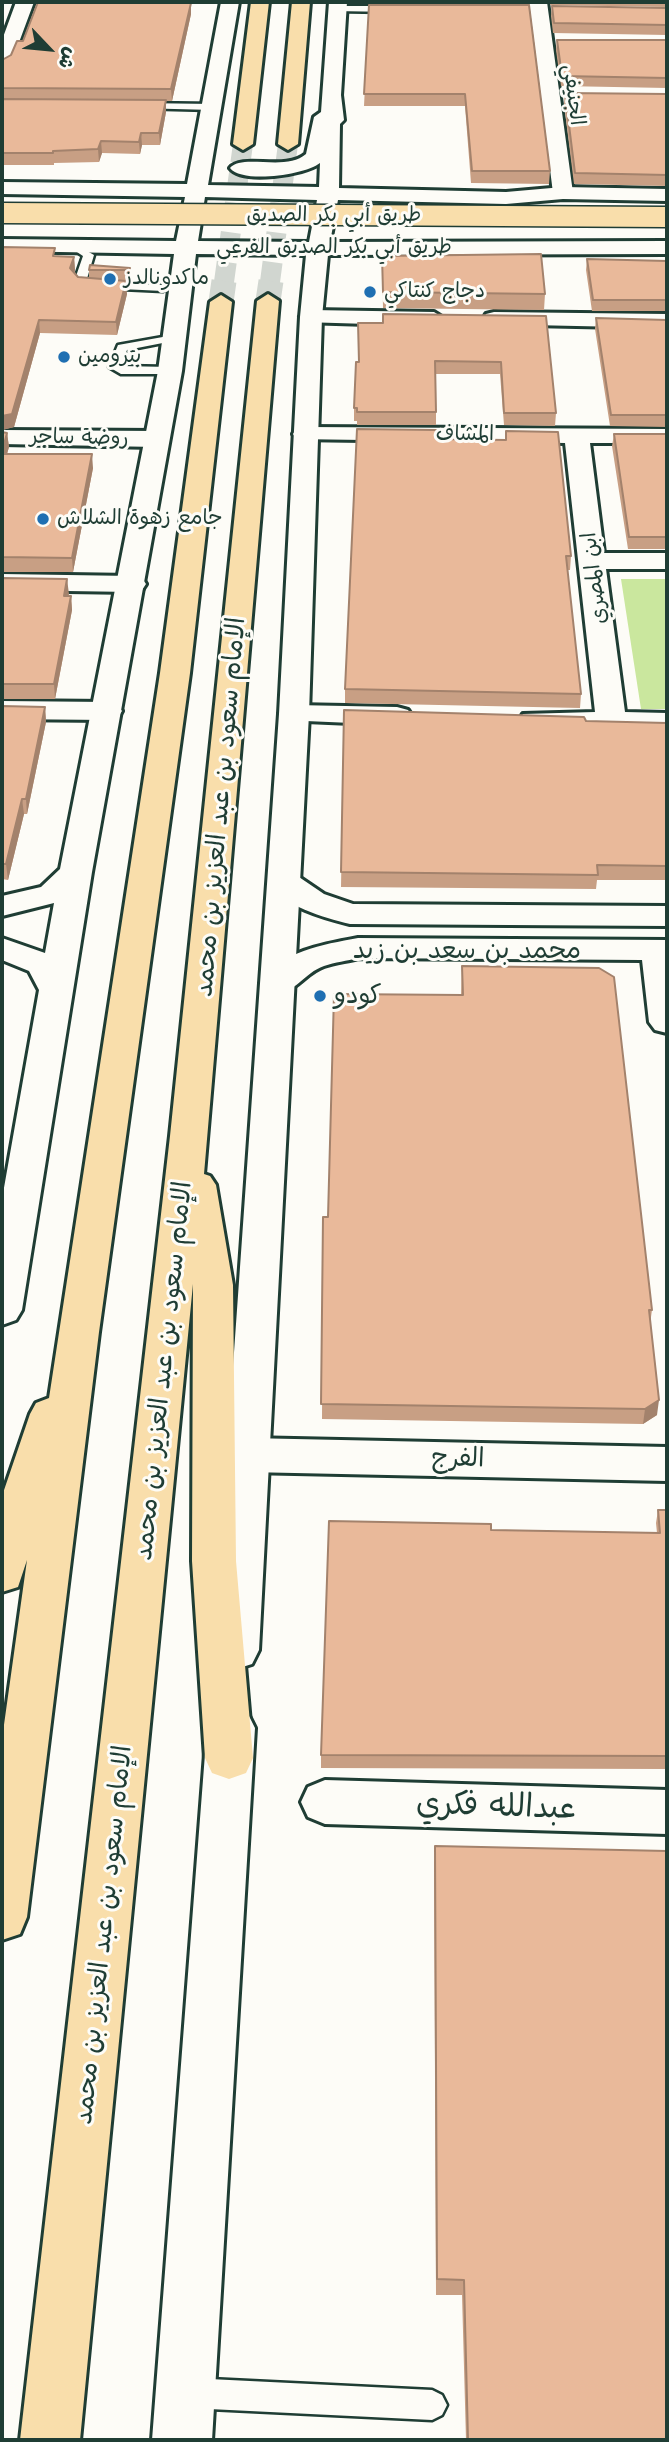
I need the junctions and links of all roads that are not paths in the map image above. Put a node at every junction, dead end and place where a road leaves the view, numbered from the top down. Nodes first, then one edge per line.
1 (25, 2) edge
2 (230, 2) edge
3 (260, 2) edge
4 (301, 2) edge
5 (338, 5) edge
6 (404, 9) edge
7 (539, 9) edge
8 (5, 45) edge
9 (2, 64) edge
10 (331, 95) junction
11 (549, 95) junction
12 (575, 95) edge
13 (121, 106) edge
14 (213, 107) junction
15 (243, 144) tunnel mouth
16 (288, 145) tunnel mouth
17 (2, 188) edge
18 (78, 188) junction
19 (197, 192) junction
20 (563, 193) junction
21 (329, 194) junction
22 (667, 195) edge
23 (506, 198) junction
24 (2, 213) edge
25 (667, 217) edge
26 (2, 228) edge
27 (667, 232) edge
28 (2, 244) edge
29 (73, 246) junction
30 (188, 247) junction
31 (529, 247) junction
32 (667, 248) edge
33 (318, 249) junction
34 (87, 269) junction
35 (100, 270) edge
36 (140, 275) dead end
37 (215, 282) junction
38 (283, 282) junction
39 (137, 288) junction
40 (163, 288) junction
41 (311, 317) junction
42 (667, 321) edge
43 (174, 338) junction
44 (170, 371) junction
45 (305, 434) junction
46 (577, 436) junction
47 (667, 436) edge
48 (2, 437) edge
49 (156, 439) junction
50 (594, 561) junction
51 (667, 561) edge
52 (2, 582) edge
53 (132, 584) junction
54 (2, 710) edge
55 (107, 711) junction
56 (294, 714) junction
57 (432, 717) edge
58 (500, 719) edge
59 (611, 722) junction
60 (667, 722) edge
61 (76, 872) junction
62 (284, 882) junction
63 (2, 906) edge
64 (667, 916) edge
65 (2, 948) edge
66 (663, 950) edge
67 (278, 984) junction
68 (57, 992) junction
69 (667, 1021) edge
70 (189, 1136) junction
71 (2, 1310) edge
72 (79, 1332) junction
73 (248, 1455) junction
74 (667, 1464) edge
75 (2, 1574) edge
76 (229, 1758) junction
77 (325, 1802) dead end
78 (667, 1812) edge
79 (2, 1917) edge
80 (185, 2393) junction
81 (432, 2405) dead end
82 (50, 2440) edge
83 (182, 2440) edge

1 - 8 street
2 - 14 street
3 - 15 main road
4 - 16 main road
5 - 6 lane
5 - 10 street
7 - 11 street, الجنيفي
8 - 9 street
10 - 14 street
10 - 20 street
10 - 21 street
11 - 12 street
11 - 20 street, الجنيفي
13 - 14 lane
14 - 18 street, طريق أبي بكر الصديق الفرعي
14 - 19 street
17 - 18 street, طريق أبي بكر الصديق الفرعي
18 - 19 street, طريق أبي بكر الصديق الفرعي
18 - 28 street
19 - 21 street, طريق أبي بكر الصديق الفرعي
19 - 30 street
20 - 22 street, طريق أبي بكر الصديق الفرعي
20 - 23 street, طريق أبي بكر الصديق الفرعي
21 - 23 street, طريق أبي بكر الصديق الفرعي
21 - 33 street
23 - 31 street
24 - 25 main road, طريق أبي بكر الصديق, bridge
26 - 27 main road, طريق أبي بكر الصديق
28 - 29 street, طريق أبي بكر الصديق الفرعي
29 - 30 street, طريق أبي بكر الصديق الفرعي
29 - 34 lane
29 - 40 street
30 - 33 street, طريق أبي بكر الصديق الفرعي
30 - 43 street
31 - 32 street, طريق أبي بكر الصديق الفرعي
31 - 33 street, طريق أبي بكر الصديق الفرعي
32 - 41 street, طريق أبي بكر الصديق الفرعي
33 - 41 street
34 - 35 lane
34 - 39 lane
36 - 39 lane
37 - 38 street
37 - 43 street
37 - 72 main road
38 - 41 street
38 - 70 main road, الإمام سعود بن عبد العزيز بن محمد
39 - 40 lane
40 - 43 street
41 - 42 street
41 - 45 street
43 - 44 street
43 - 44 lane
44 - 49 street
45 - 46 street, المشاف
45 - 56 street
46 - 47 street, المشاف
46 - 50 street, ابن المصري
48 - 49 street, روضة ساجر
49 - 53 street
50 - 51 street
50 - 59 street, ابن المصري
52 - 53 street
53 - 55 street
54 - 55 street
55 - 61 street
56 - 57 street
56 - 62 street
58 - 59 street
59 - 60 street
61 - 63 street
61 - 68 street
62 - 64 street, محمد بن سعد بن زيد
62 - 67 street
65 - 68 street
66 - 67 street, محمد بن سعد بن زيد
66 - 69 street
67 - 73 street
68 - 71 street
70 - 76 main road
70 - 82 main road, الإمام سعود بن عبد العزيز بن محمد
72 - 75 main road
72 - 79 main road
73 - 74 street, الفرج
73 - 76 street
76 - 80 street
77 - 78 street, عبدالله فكري
80 - 81 lane
80 - 83 street

